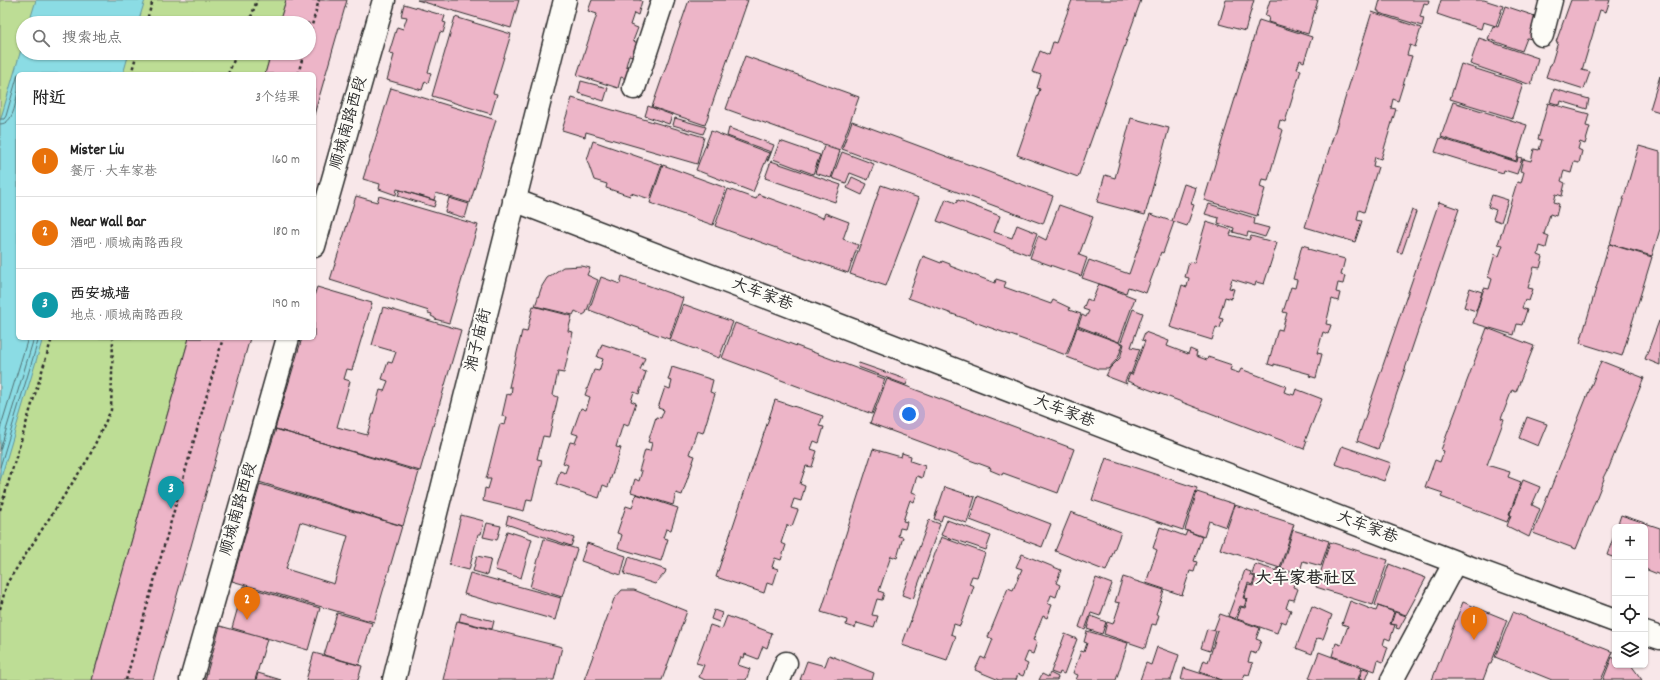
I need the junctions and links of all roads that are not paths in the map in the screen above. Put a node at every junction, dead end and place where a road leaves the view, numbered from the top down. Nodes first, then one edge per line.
1 (384, 0) edge
2 (565, 0) edge
3 (663, 0) edge
4 (1552, 0) edge
5 (1542, 34) dead end
6 (634, 88) dead end
7 (514, 200) junction
8 (316, 239) edge
9 (287, 340) edge
10 (1455, 562) junction
11 (1612, 620) edge
12 (1648, 634) edge
13 (1660, 638) edge
14 (191, 680) edge
15 (394, 680) edge
16 (1392, 680) edge

1 - 8 street, 顺城南路西段
2 - 7 street, 湘子庙街
3 - 6 street
4 - 5 street
7 - 10 street, 大车家巷
7 - 15 street, 湘子庙街
9 - 14 street, 顺城南路西段
10 - 11 street, 大车家巷
10 - 16 street
12 - 13 street

